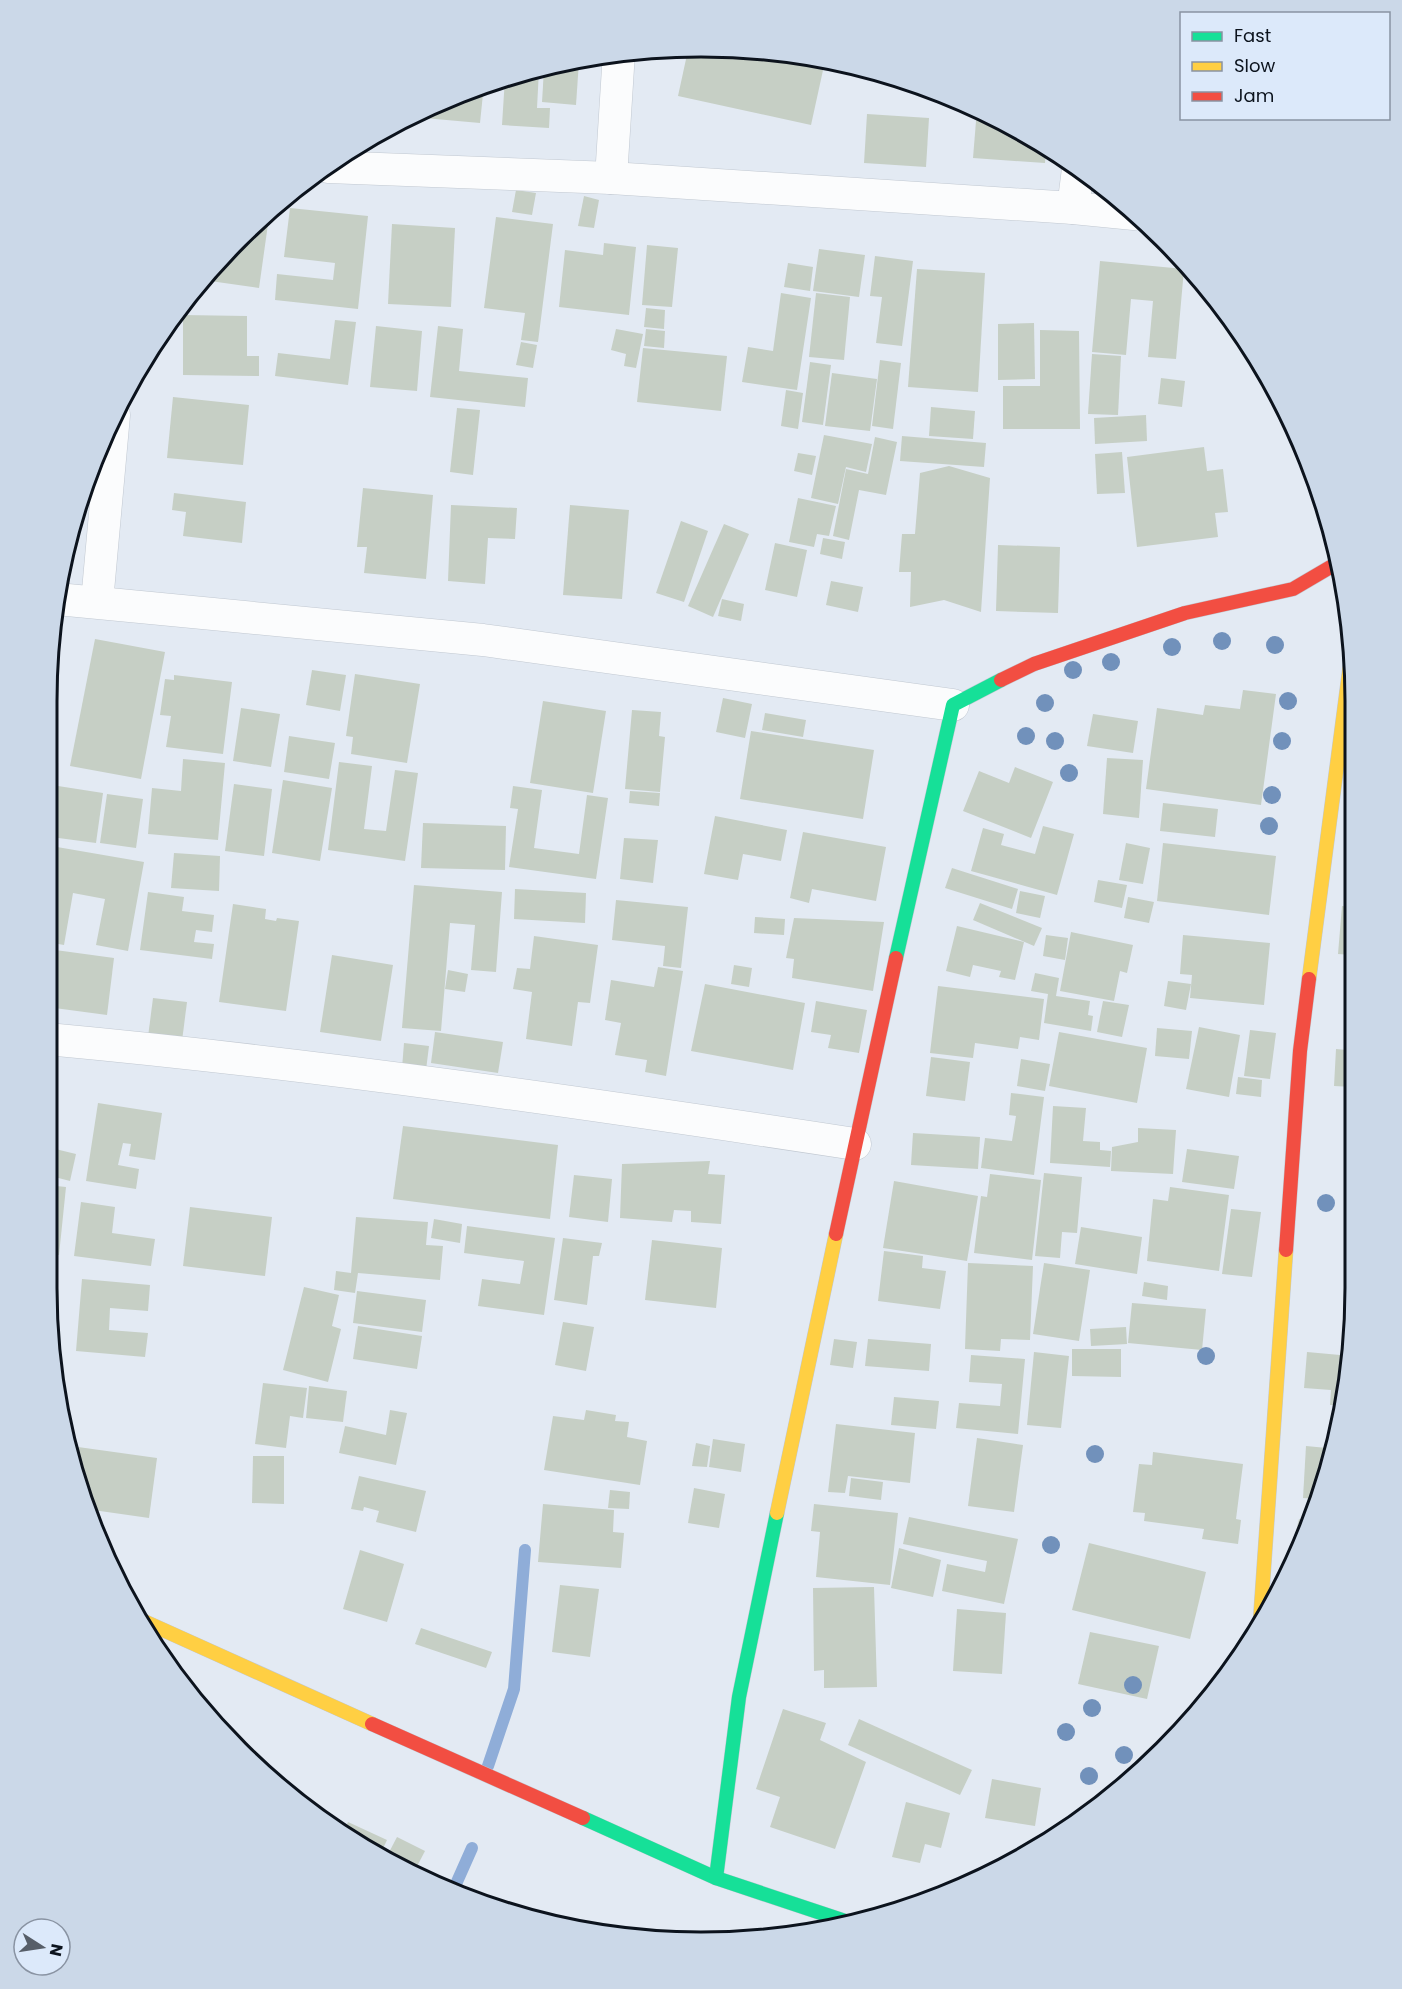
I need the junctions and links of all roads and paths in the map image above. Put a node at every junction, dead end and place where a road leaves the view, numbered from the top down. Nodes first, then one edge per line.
1 (618, 63) edge
2 (341, 168) edge
3 (611, 178) junction
4 (1077, 179) edge
5 (1073, 208) junction
6 (1121, 213) edge
7 (112, 442) edge
8 (1331, 567) edge
9 (65, 600) edge
10 (97, 602) junction
11 (1345, 704) edge
12 (953, 705) junction
13 (57, 1040) edge
14 (855, 1144) junction
15 (1261, 1606) edge
16 (153, 1625) edge
17 (716, 1878) junction
18 (837, 1918) edge

1 - 3 street
2 - 3 street
3 - 5 street
4 - 5 street
5 - 6 street
7 - 10 street
8 - 12 street
9 - 10 street
10 - 12 street
11 - 15 street
12 - 14 street
13 - 14 street
14 - 17 street
16 - 17 street
17 - 18 street

